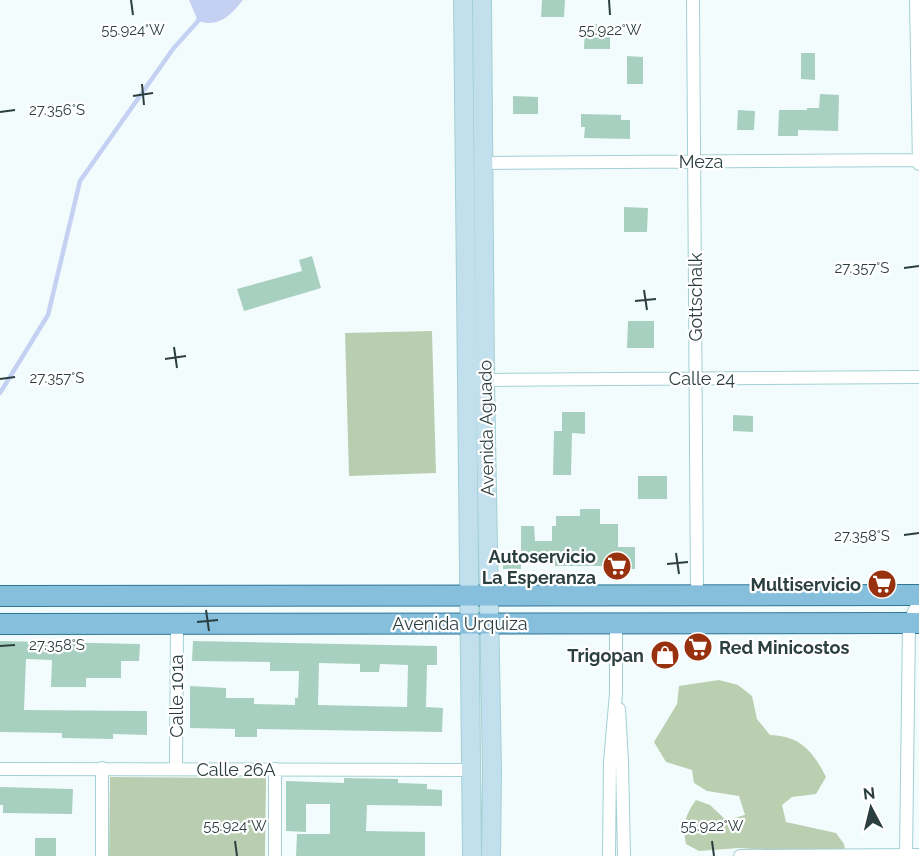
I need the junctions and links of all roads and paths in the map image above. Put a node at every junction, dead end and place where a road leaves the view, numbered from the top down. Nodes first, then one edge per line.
1 (464, 0) edge
2 (482, 0) edge
3 (693, 0) edge
4 (916, 0) edge
5 (694, 161) junction
6 (919, 162) edge
7 (484, 163) junction
8 (919, 377) edge
9 (696, 378) junction
10 (485, 380) junction
11 (697, 594) junction
12 (480, 595) junction
13 (919, 595) edge
14 (0, 596) edge
15 (919, 601) edge
16 (616, 622) junction
17 (177, 623) junction
18 (480, 623) junction
19 (914, 623) edge
20 (0, 624) edge
21 (616, 693) junction
22 (102, 768) junction
23 (176, 768) junction
24 (0, 769) edge
25 (275, 769) junction
26 (472, 770) junction
27 (911, 855) edge
28 (102, 856) edge
29 (275, 856) edge
30 (472, 856) edge
31 (491, 856) edge
32 (609, 856) edge
33 (624, 856) edge
34 (740, 856) edge

1 - 12 street, Avenida Aguado
2 - 7 street, Avenida Aguado
3 - 5 street, Gottschalk
4 - 6 street
5 - 6 street, Meza
5 - 7 street, Meza
5 - 9 street, Gottschalk
7 - 10 street, Avenida Aguado
8 - 9 street, Calle 24
9 - 10 street, Calle 24
9 - 11 street, Gottschalk
10 - 12 street, Avenida Aguado
11 - 12 main road, Avenida Urquiza
11 - 13 main road, Avenida Urquiza
12 - 14 main road, Avenida Urquiza
12 - 18 street, Avenida Aguado
15 - 19 street
16 - 18 main road, Avenida Urquiza
16 - 19 main road, Avenida Urquiza
16 - 21 street
17 - 18 main road, Avenida Urquiza
17 - 20 main road, Avenida Urquiza
17 - 23 street, Calle 101a
18 - 26 street, Avenida Aguado
18 - 31 street, Avenida Aguado
19 - 27 street
21 - 32 street
21 - 33 street
22 - 23 street, Calle 26A
22 - 24 street, Calle 26A
22 - 28 street
23 - 25 street, Calle 26A
25 - 26 street, Calle 26A
25 - 29 street
26 - 30 street, Avenida Aguado
27 - 34 street

